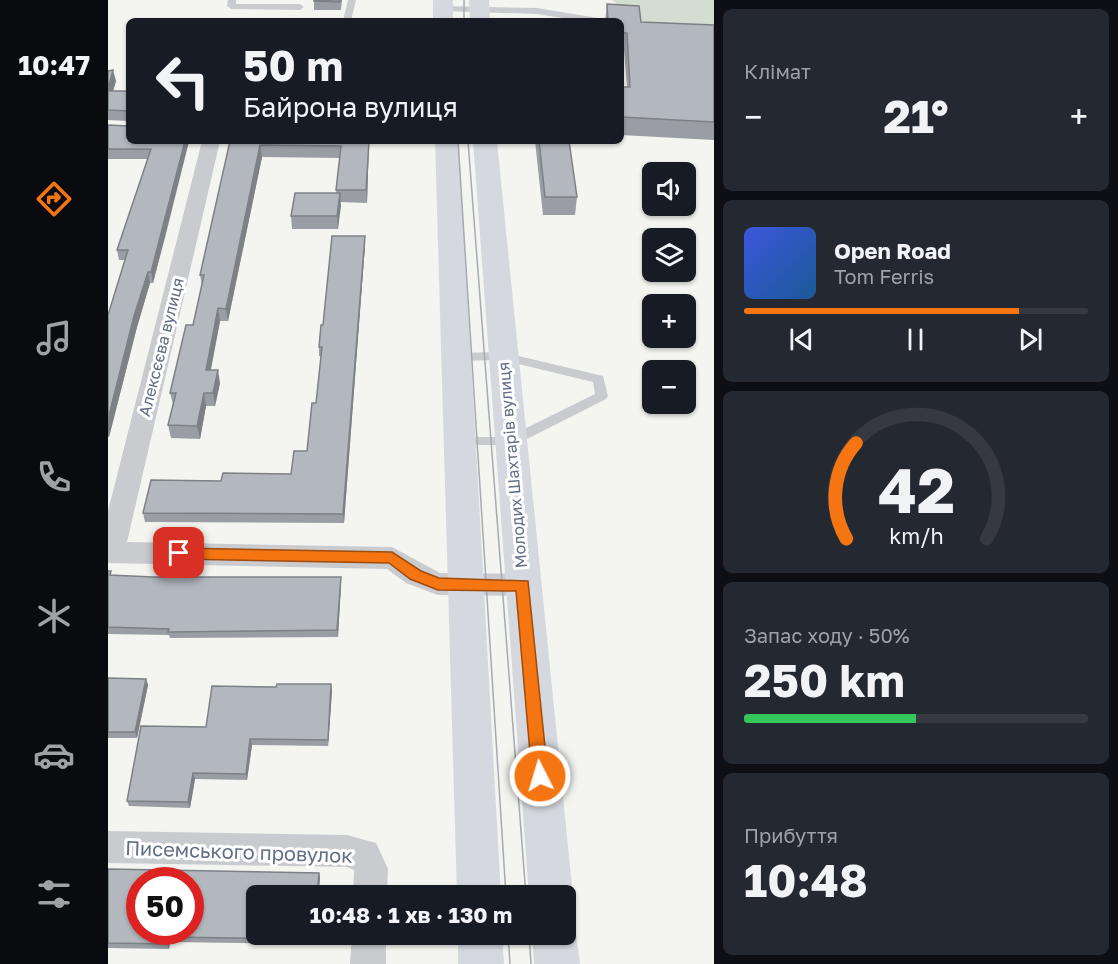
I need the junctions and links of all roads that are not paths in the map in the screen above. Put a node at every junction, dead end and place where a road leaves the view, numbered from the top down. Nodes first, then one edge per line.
1 (232, 0) edge
2 (352, 0) edge
3 (300, 7) dead end
4 (443, 10) edge
5 (480, 10) edge
6 (348, 18) edge
7 (580, 18) edge
8 (210, 144) edge
9 (447, 144) edge
10 (485, 144) edge
11 (502, 356) junction
12 (456, 357) junction
13 (459, 442) junction
14 (510, 442) junction
15 (110, 552) edge
16 (523, 585) junction
17 (466, 586) junction
18 (108, 847) edge
19 (370, 885) edge
20 (479, 885) edge
21 (550, 885) edge
22 (369, 945) edge
23 (480, 945) edge
24 (555, 945) edge
25 (368, 964) edge
26 (481, 964) edge
27 (557, 964) edge

1 - 3 lane
2 - 6 lane
4 - 5 lane
5 - 7 lane
8 - 15 street, Алексєєва вулиця
9 - 12 main road
10 - 11 main road, Молодих Шахтарів вулиця
11 - 12 lane
11 - 14 main road, Молодих Шахтарів вулиця
11 - 14 lane
12 - 13 main road
13 - 14 lane
13 - 17 main road
14 - 16 main road, Молодих Шахтарів вулиця
15 - 17 street
16 - 17 street
16 - 21 main road, Молодих Шахтарів вулиця
17 - 20 main road
18 - 19 street, Писемського провулок
22 - 25 street
23 - 26 main road
24 - 27 main road

